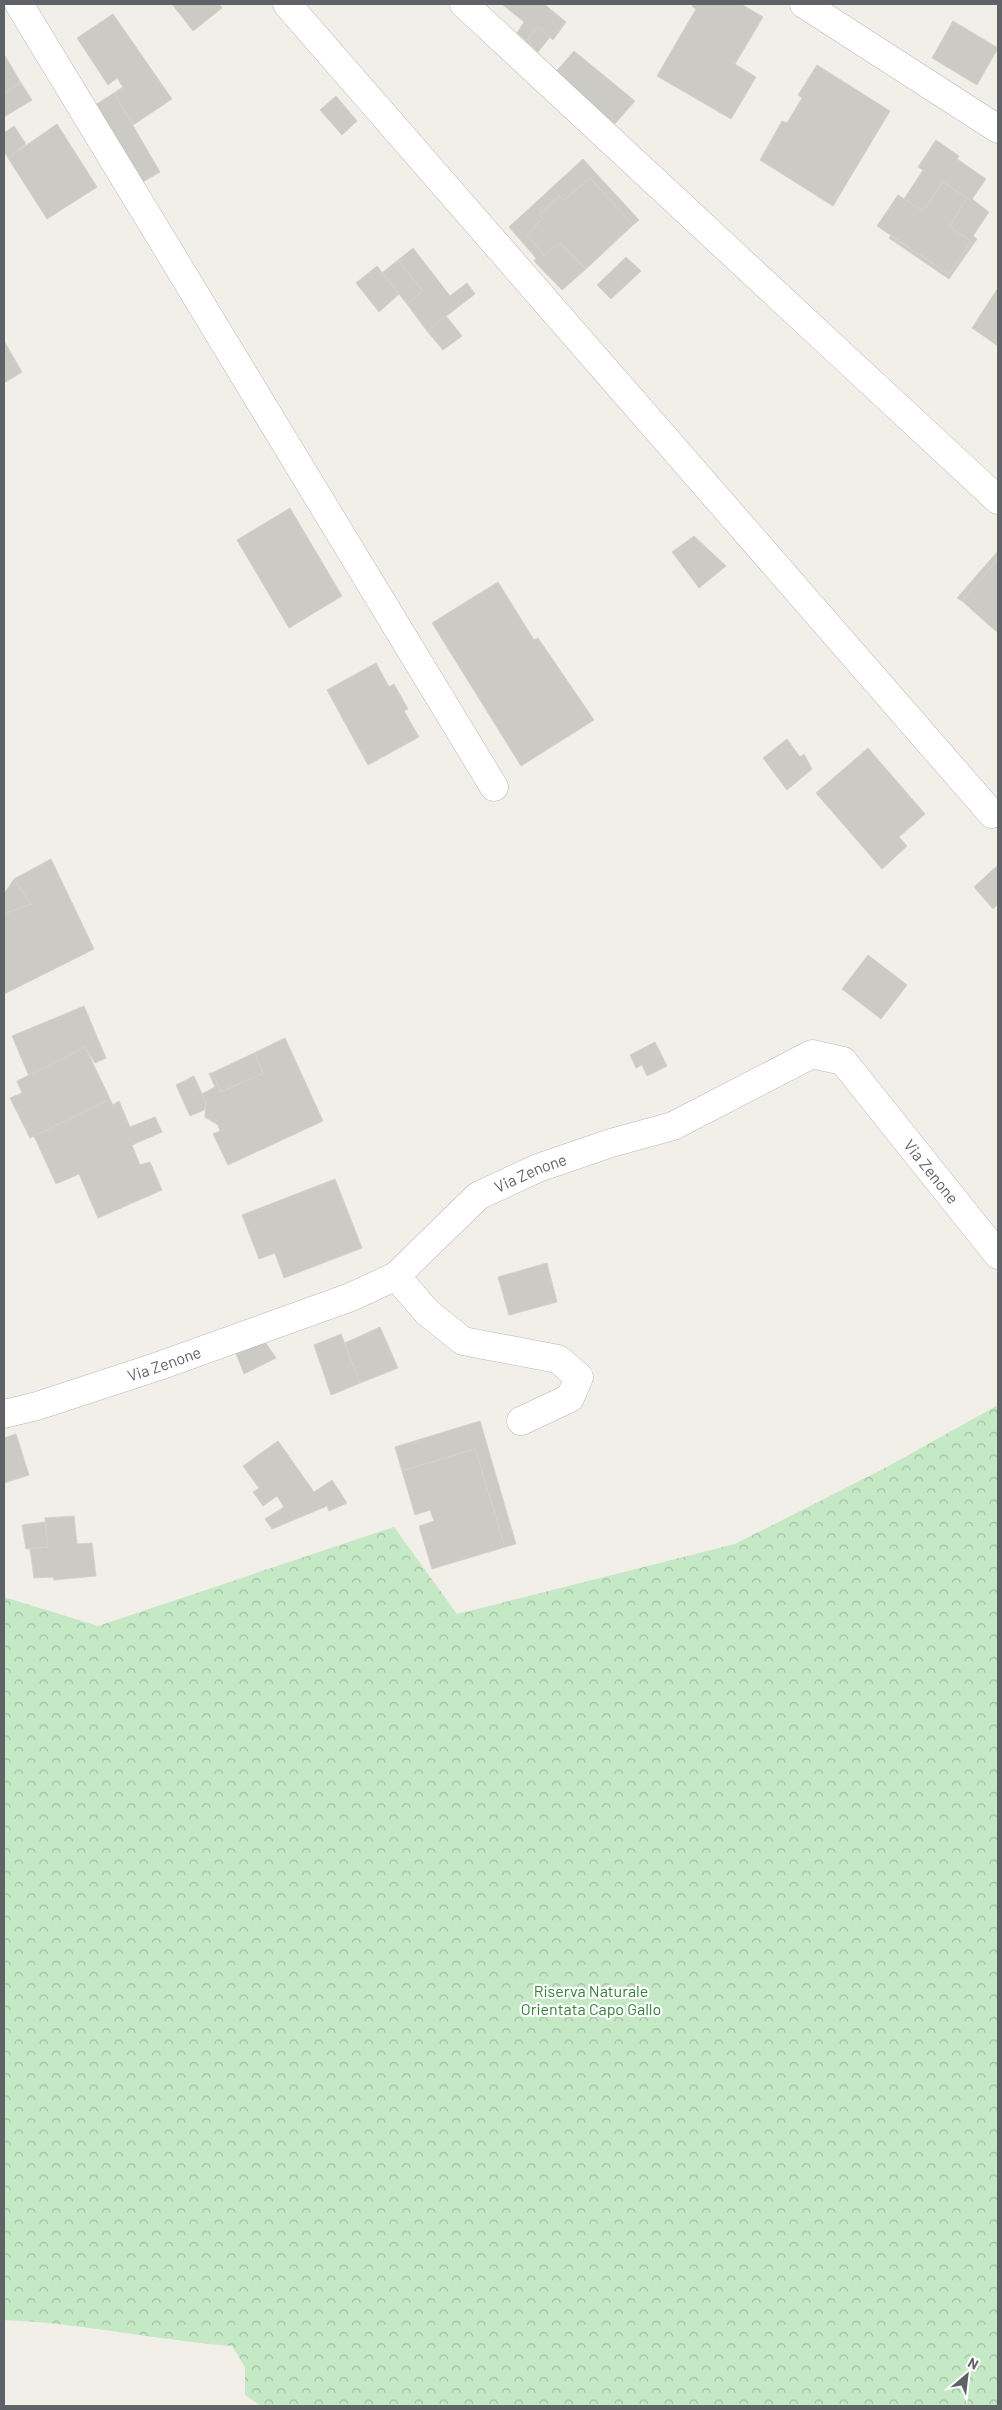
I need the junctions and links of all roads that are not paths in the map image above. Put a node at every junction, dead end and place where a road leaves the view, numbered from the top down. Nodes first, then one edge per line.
1 (19, 4) edge
2 (287, 4) edge
3 (464, 4) edge
4 (804, 4) edge
5 (998, 128) edge
6 (998, 500) edge
7 (494, 787) dead end
8 (992, 814) dead end
9 (998, 1255) edge
10 (396, 1276) junction
11 (4, 1414) edge
12 (521, 1421) dead end

1 - 7 street
2 - 8 street
3 - 6 street
4 - 5 street
9 - 10 street, Via Zenone
10 - 11 street, Via Zenone
10 - 12 street

